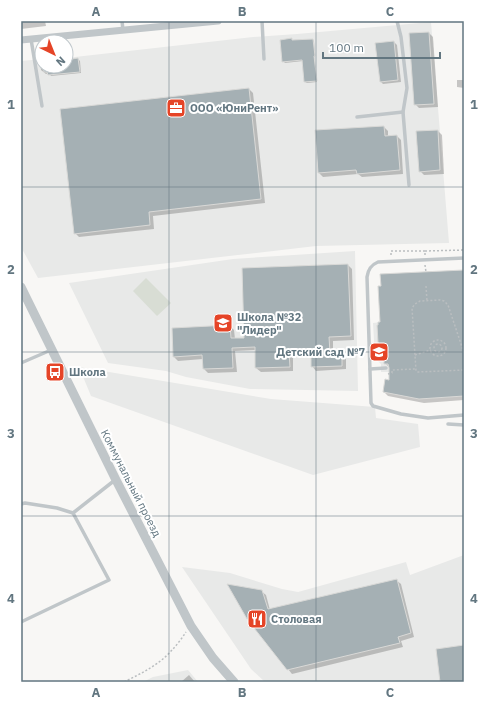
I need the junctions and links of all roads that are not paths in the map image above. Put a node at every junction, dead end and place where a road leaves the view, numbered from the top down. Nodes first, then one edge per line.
1 (122, 21) edge
2 (218, 21) edge
3 (262, 21) edge
4 (397, 21) edge
5 (123, 30) junction
6 (31, 39) junction
7 (21, 40) edge
8 (264, 59) dead end
9 (42, 106) dead end
10 (403, 112) junction
11 (357, 117) dead end
12 (409, 185) dead end
13 (464, 258) edge
14 (21, 287) edge
15 (51, 350) junction
16 (21, 363) edge
17 (386, 368) dead end
18 (370, 369) junction
19 (464, 415) edge
20 (448, 424) dead end
21 (464, 425) edge
22 (116, 480) junction
23 (21, 504) edge
24 (73, 513) junction
25 (21, 622) edge
26 (234, 682) edge

1 - 5 lane
2 - 5 street
3 - 8 lane
4 - 10 lane
5 - 6 street
6 - 7 street
6 - 9 lane
10 - 11 lane
10 - 12 lane
13 - 18 lane
14 - 15 street, Коммунальный проезд
15 - 16 lane
15 - 22 street, Коммунальный проезд
17 - 18 lane
18 - 19 lane
20 - 21 lane
22 - 24 lane
22 - 26 street, Коммунальный проезд
23 - 24 lane
24 - 25 lane

